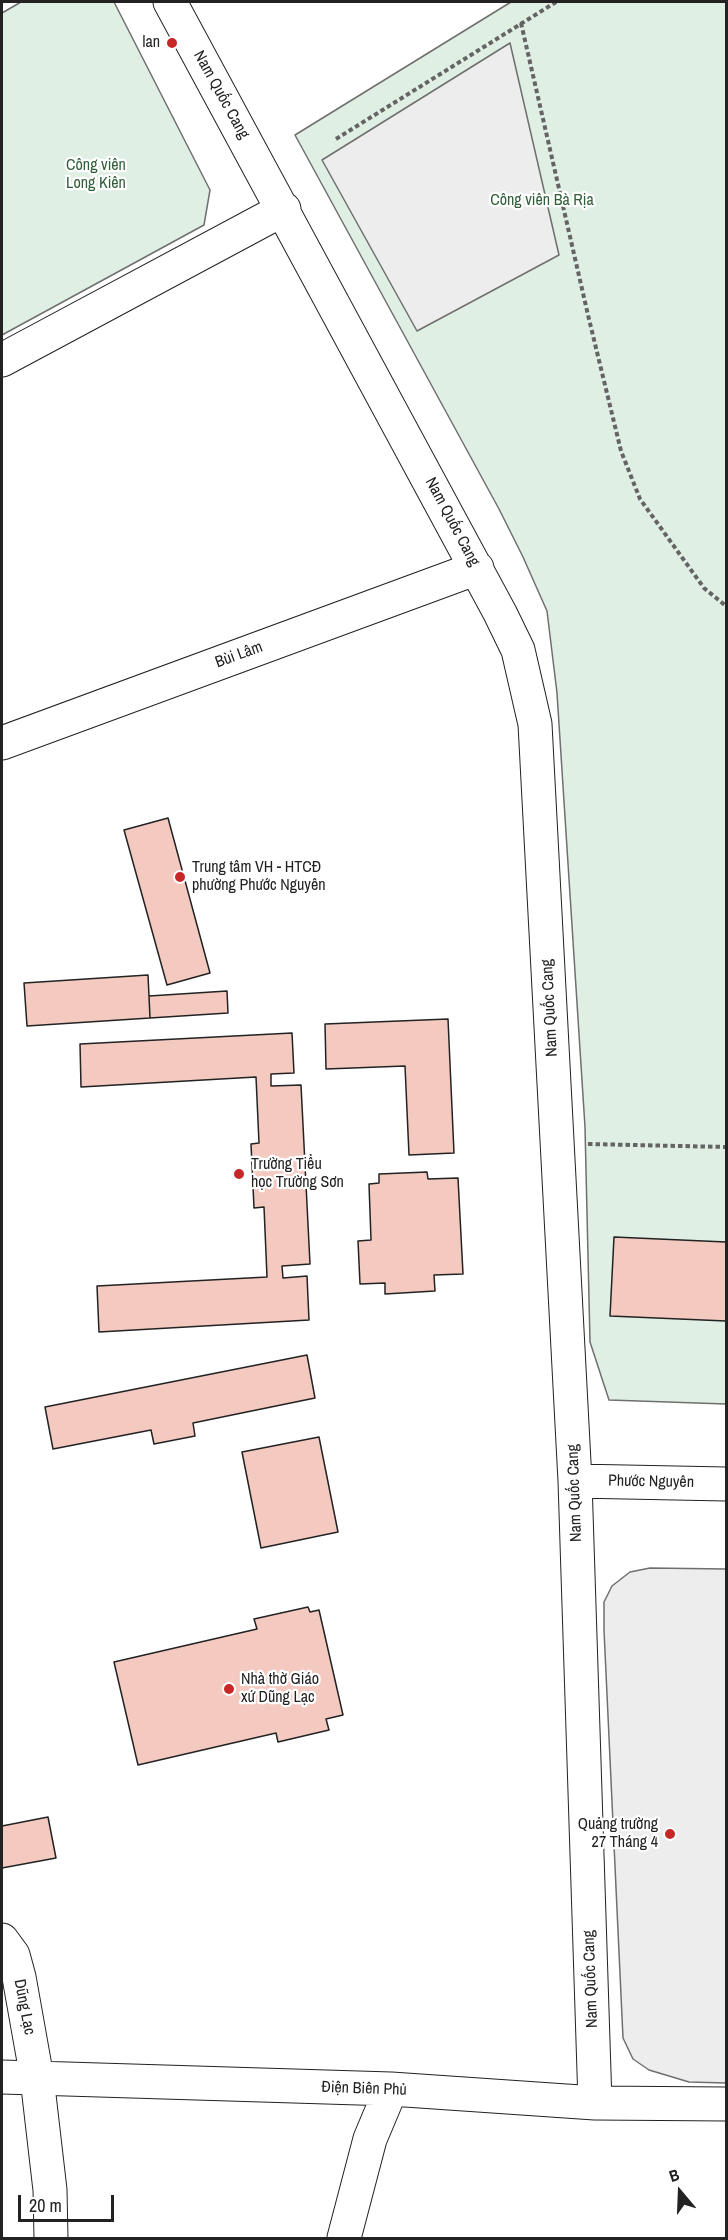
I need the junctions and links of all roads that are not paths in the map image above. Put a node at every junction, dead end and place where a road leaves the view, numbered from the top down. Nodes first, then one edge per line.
1 (170, 2) edge
2 (284, 209) junction
3 (2, 360) edge
4 (477, 568) junction
5 (2, 743) edge
6 (576, 1481) junction
7 (726, 1484) edge
8 (2, 1940) edge
9 (2, 2077) edge
10 (36, 2078) junction
11 (392, 2089) junction
12 (595, 2103) junction
13 (726, 2104) edge
14 (51, 2238) edge
15 (344, 2238) edge

1 - 2 street, Nam Quốc Cang
2 - 3 street
2 - 4 street, Nam Quốc Cang
4 - 5 street, Bùi Lâm
4 - 6 street, Nam Quốc Cang
6 - 7 street, Phước Nguyên
6 - 12 street, Nam Quốc Cang
8 - 10 street, Dũng Lạc
9 - 10 street, Điện Biên Phủ
10 - 11 street, Điện Biên Phủ
10 - 14 street, Dũng Lạc
11 - 12 street, Điện Biên Phủ
11 - 15 street
12 - 13 street, Điện Biên Phủ

